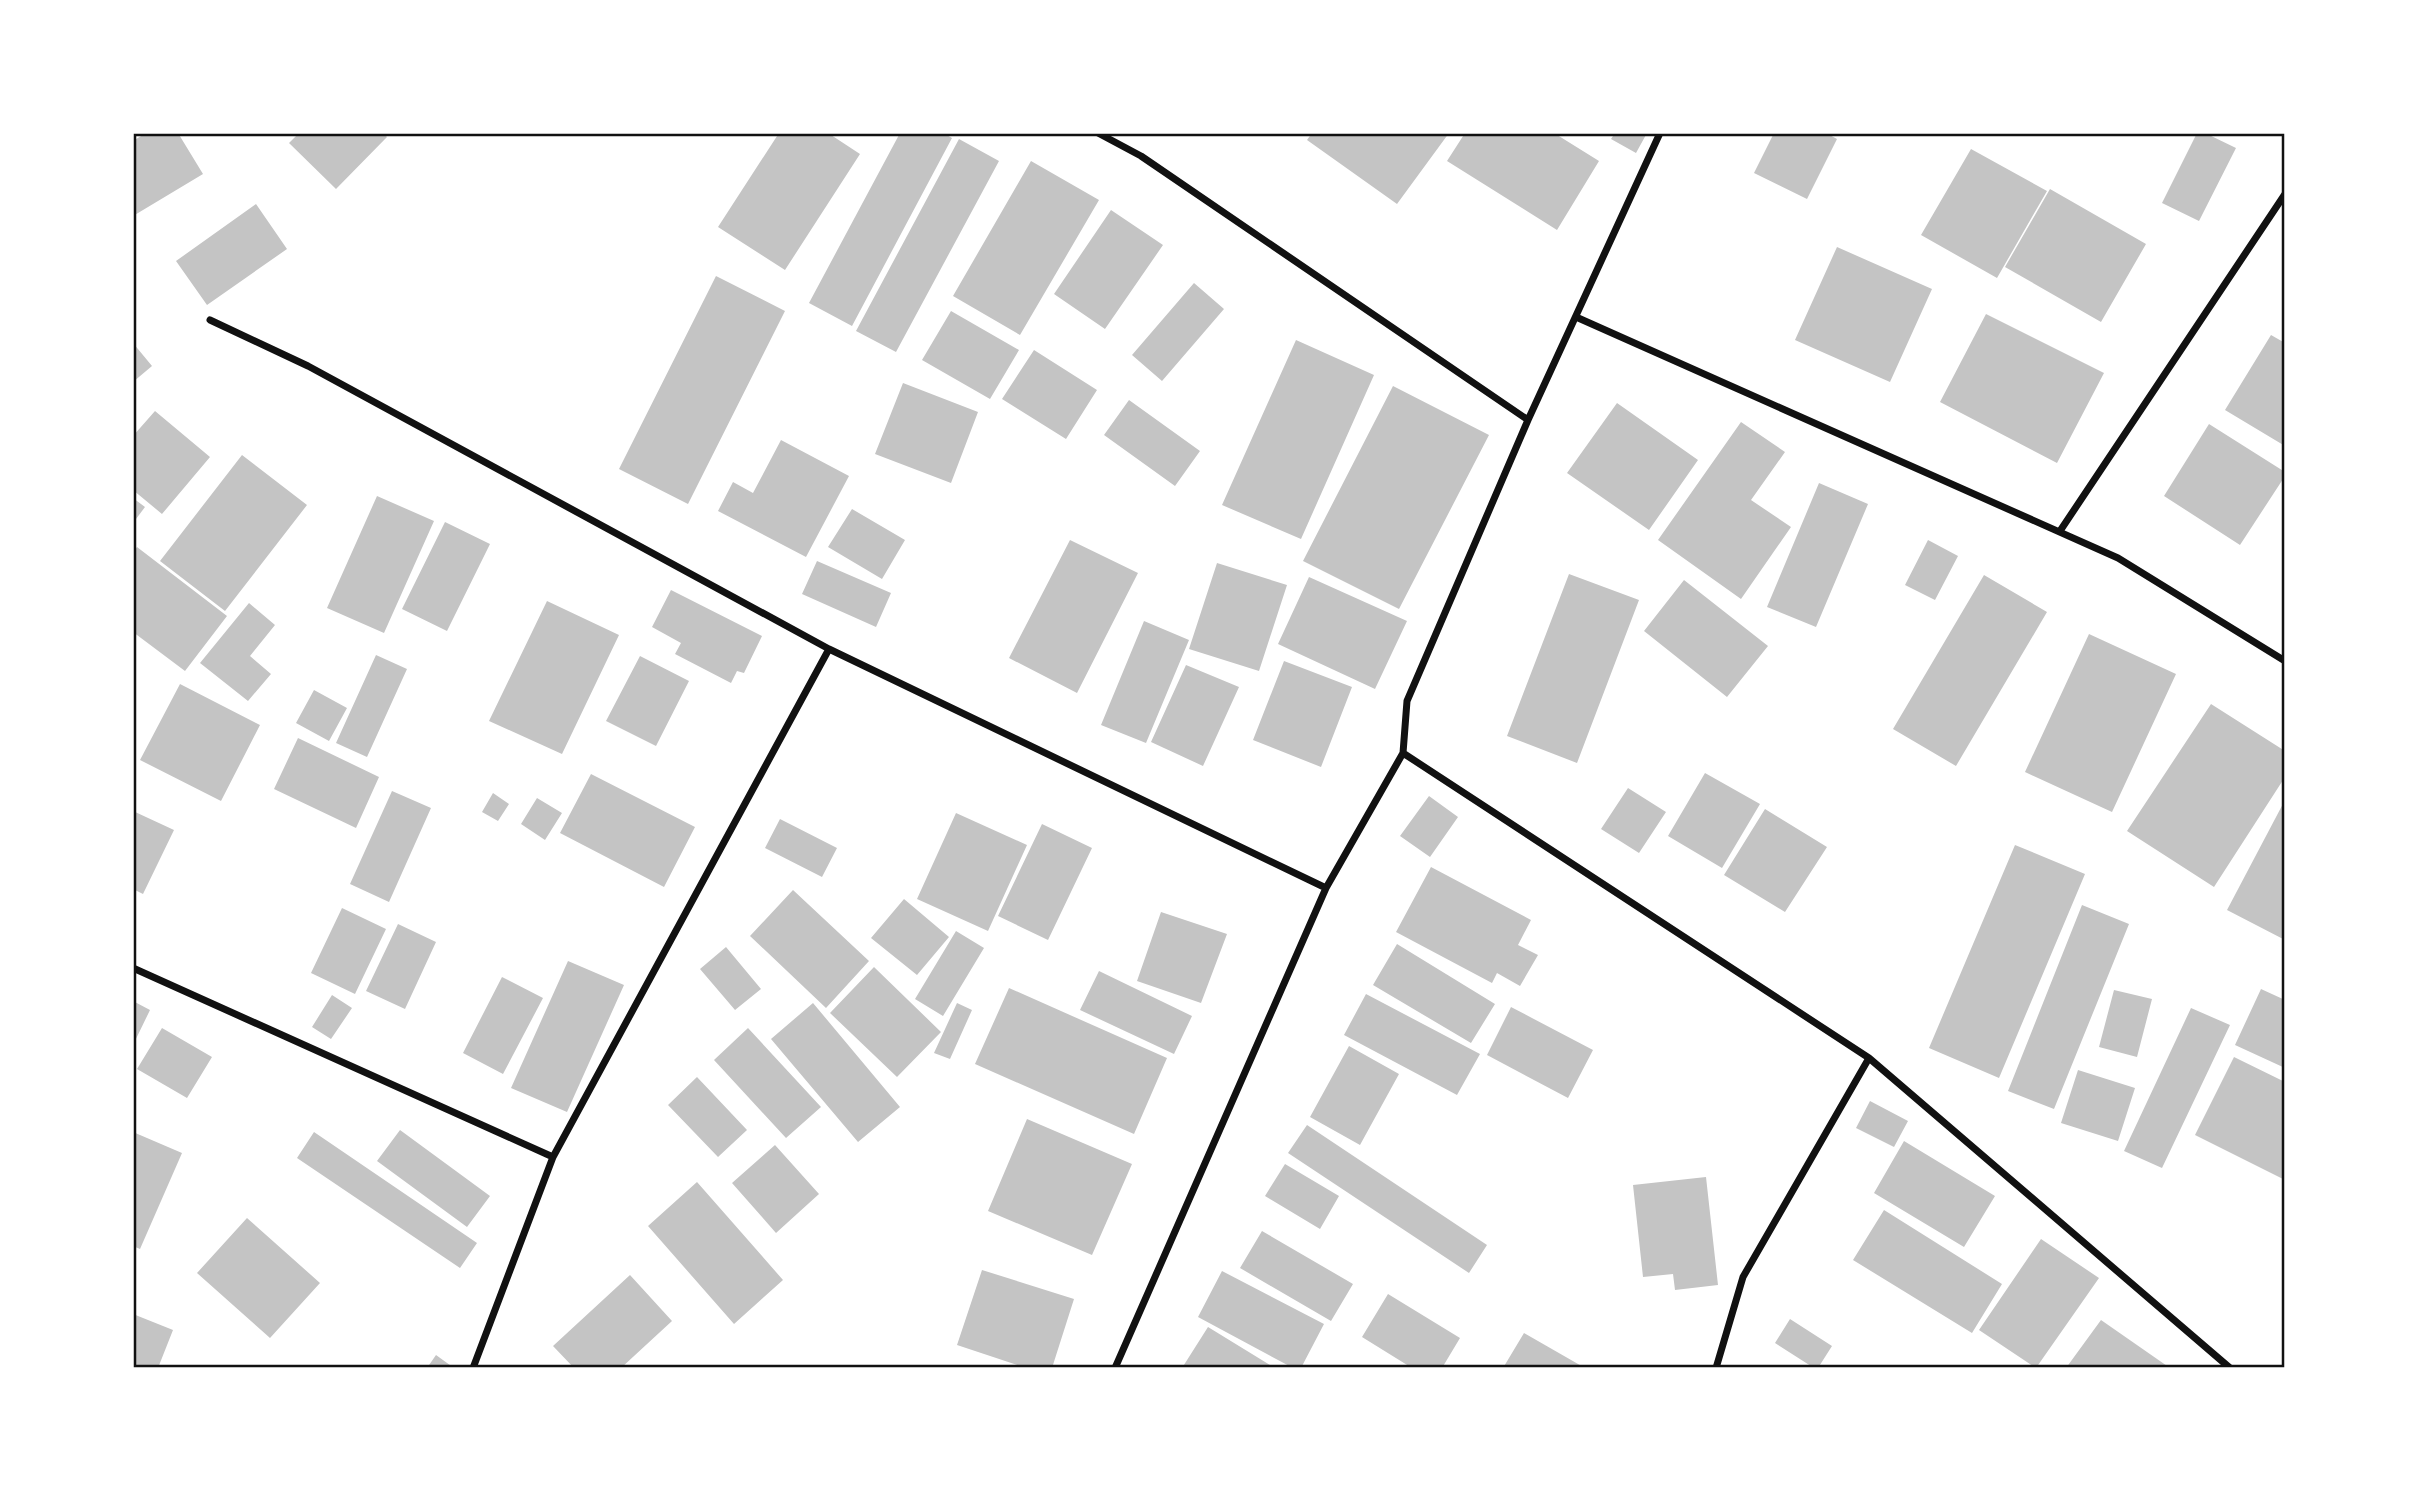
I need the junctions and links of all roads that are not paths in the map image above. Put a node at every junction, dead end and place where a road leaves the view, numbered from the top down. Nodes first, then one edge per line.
1 (1098, 133) edge
2 (1660, 133) edge
3 (2285, 194) edge
4 (1576, 317) junction
5 (211, 320) dead end
6 (1528, 420) junction
7 (2060, 531) junction
8 (829, 649) junction
9 (2285, 662) edge
10 (1403, 753) junction
11 (1326, 888) junction
12 (133, 968) edge
13 (1868, 1058) junction
14 (553, 1157) junction
15 (473, 1368) edge
16 (1115, 1368) edge
17 (1716, 1368) edge
18 (2230, 1368) edge

1 - 6 street
2 - 4 street
3 - 7 street
4 - 6 street
4 - 7 street
5 - 8 street
6 - 10 street
7 - 9 street
8 - 11 street
8 - 14 street
10 - 11 street
10 - 13 street
11 - 16 street
12 - 14 street
13 - 17 street
13 - 18 street
14 - 15 street

